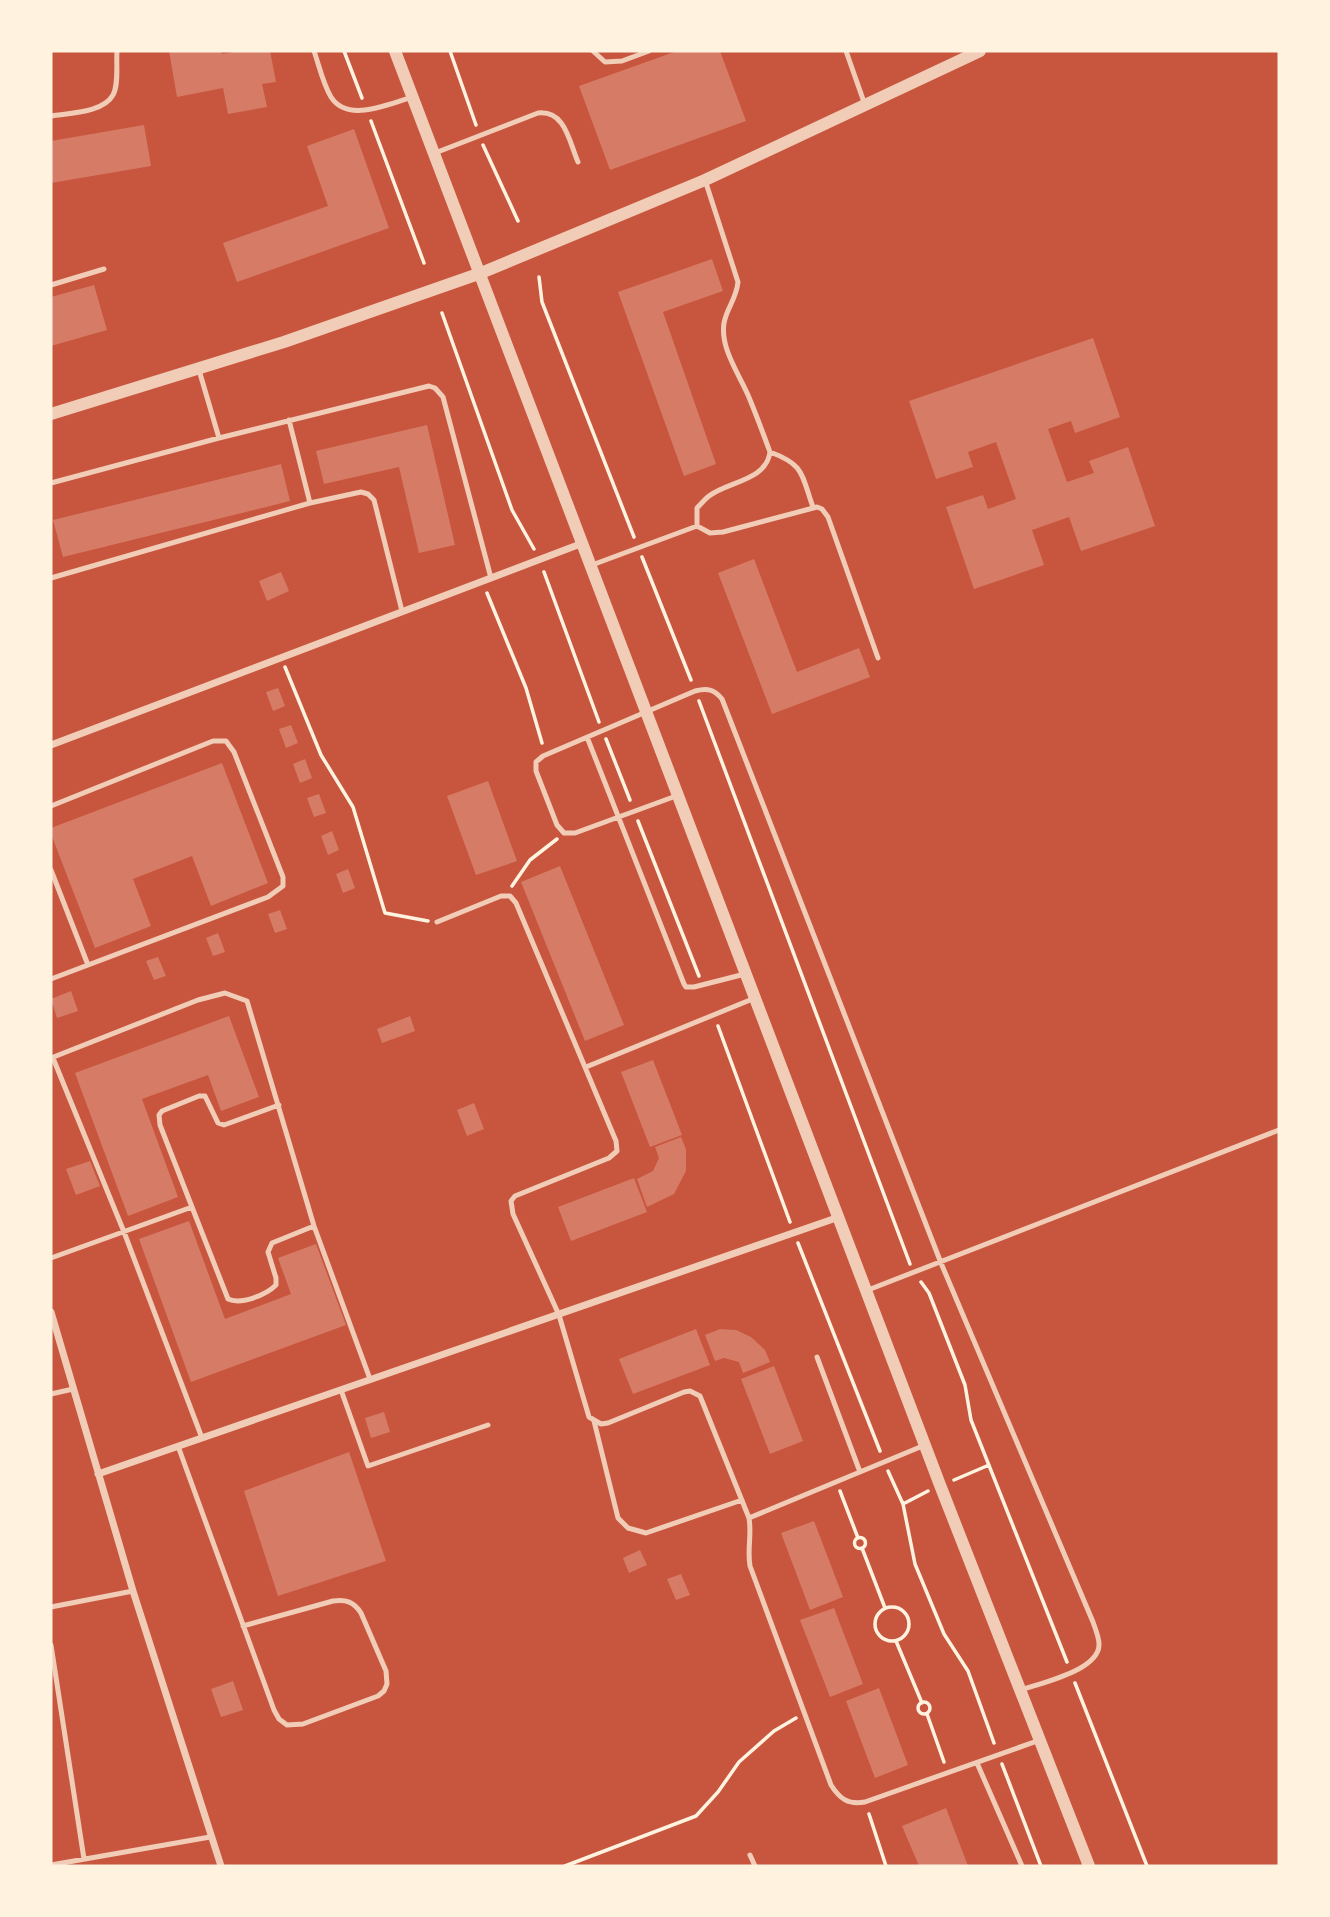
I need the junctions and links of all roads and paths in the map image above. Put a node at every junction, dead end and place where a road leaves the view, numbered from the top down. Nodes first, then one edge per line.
1 (117, 51) edge
2 (314, 51) edge
3 (344, 51) edge
4 (593, 51) edge
5 (649, 51) edge
6 (846, 51) edge
7 (979, 51) edge
8 (399, 52) edge
9 (413, 97) junction
10 (865, 106) junction
11 (367, 109) junction
12 (51, 116) edge
13 (435, 153) junction
14 (578, 162) dead end
15 (705, 180) junction
16 (424, 263) dead end
17 (104, 269) dead end
18 (481, 273) junction
19 (539, 277) dead end
20 (51, 285) edge
21 (442, 313) dead end
22 (198, 368) junction
23 (51, 414) edge
24 (289, 420) junction
25 (219, 438) junction
26 (770, 452) junction
27 (51, 483) edge
28 (310, 503) junction
29 (813, 507) junction
30 (697, 526) junction
31 (583, 542) junction
32 (639, 548) junction
33 (539, 559) junction
34 (592, 565) junction
35 (51, 578) edge
36 (491, 578) junction
37 (482, 581) junction
38 (402, 611) junction
39 (878, 658) dead end
40 (282, 659) junction
41 (695, 691) junction
42 (648, 712) junction
43 (603, 731) junction
44 (587, 737) junction
45 (51, 745) edge
46 (543, 756) junction
47 (679, 795) junction
48 (51, 806) edge
49 (634, 811) junction
50 (618, 817) junction
51 (564, 833) junction
52 (51, 870) edge
53 (506, 895) junction
54 (437, 922) joint
55 (88, 965) junction
56 (747, 974) junction
57 (51, 979) edge
58 (703, 985) junction
59 (756, 998) junction
60 (714, 1014) junction
61 (52, 1058) edge
62 (586, 1067) junction
63 (279, 1105) junction
64 (1279, 1130) edge
65 (192, 1207) junction
66 (839, 1217) junction
67 (314, 1226) junction
68 (124, 1232) junction
69 (794, 1232) junction
70 (51, 1258) edge
71 (941, 1263) junction
72 (913, 1273) junction
73 (867, 1291) junction
74 (51, 1312) edge
75 (559, 1315) junction
76 (817, 1357) dead end
77 (370, 1379) junction
78 (73, 1389) junction
79 (341, 1390) junction
80 (51, 1394) edge
81 (594, 1421) junction
82 (488, 1425) dead end
83 (202, 1438) junction
84 (925, 1445) junction
85 (178, 1447) junction
86 (884, 1462) junction
87 (989, 1465) junction
88 (860, 1472) junction
89 (98, 1474) junction
90 (836, 1481) junction
91 (940, 1485) junction
92 (742, 1500) junction
93 (903, 1504) junction
94 (750, 1518) junction
95 (133, 1591) junction
96 (51, 1607) edge
97 (885, 1609) junction
98 (243, 1626) junction
99 (896, 1641) junction
100 (51, 1645) edge
101 (1071, 1674) junction
102 (1020, 1690) junction
103 (922, 1703) junction
104 (805, 1713) junction
105 (927, 1714) junction
106 (1040, 1740) junction
107 (998, 1755) junction
108 (977, 1763) junction
109 (948, 1773) junction
110 (865, 1802) junction
111 (210, 1837) junction
112 (750, 1855) dead end
113 (84, 1859) junction
114 (51, 1865) edge
115 (221, 1866) edge
116 (565, 1866) edge
117 (755, 1866) edge
118 (887, 1866) edge
119 (1022, 1866) edge
120 (1041, 1866) edge
121 (1089, 1866) edge
122 (1147, 1866) edge

1 - 12 lane
2 - 11 lane
3 - 11 path
4 - 5 lane
6 - 10 lane
7 - 10 street
8 - 9 street
9 - 11 lane
9 - 13 street
10 - 15 street
11 - 16 path
13 - 14 lane
13 - 18 street
15 - 18 street
15 - 26 lane
17 - 20 lane
18 - 22 street
18 - 31 street
19 - 32 path
21 - 33 path
22 - 23 street
22 - 25 lane
24 - 25 lane
24 - 28 lane
24 - 36 lane
25 - 27 lane
26 - 29 lane
26 - 30 lane
28 - 35 lane
28 - 38 lane
29 - 30 lane
29 - 39 lane
30 - 32 lane
31 - 33 street
31 - 34 street
32 - 34 lane
32 - 41 path
33 - 36 street
33 - 43 path
34 - 42 street
36 - 37 street
37 - 38 street
37 - 46 path
38 - 40 street
40 - 45 street
40 - 54 path
41 - 42 lane
41 - 71 lane
41 - 72 path
42 - 43 lane
42 - 47 street
43 - 44 lane
43 - 49 path
44 - 46 lane
44 - 50 lane
46 - 51 lane
47 - 49 lane
47 - 56 street
48 - 55 lane
49 - 50 lane
49 - 58 path
50 - 51 lane
50 - 58 lane
51 - 53 path
52 - 55 lane
53 - 54 lane
53 - 62 lane
55 - 57 lane
56 - 58 lane
56 - 59 street
59 - 60 lane
59 - 66 street
60 - 62 lane
60 - 69 path
61 - 63 lane
61 - 68 lane
62 - 75 lane
63 - 65 lane
63 - 67 lane
64 - 71 lane
65 - 67 lane
65 - 68 lane
66 - 69 street
66 - 73 street
67 - 77 lane
68 - 70 lane
68 - 83 lane
69 - 75 street
69 - 86 path
71 - 72 lane
71 - 101 lane
72 - 73 lane
72 - 87 path
73 - 84 street
74 - 78 street
75 - 77 street
75 - 81 lane
76 - 88 lane
77 - 79 street
78 - 80 lane
78 - 89 street
79 - 82 lane
79 - 83 street
81 - 92 lane
81 - 92 lane
83 - 85 street
84 - 86 lane
84 - 91 street
85 - 89 street
85 - 98 lane
86 - 88 lane
86 - 93 path
87 - 91 path
87 - 101 path
88 - 90 lane
89 - 95 street
90 - 94 lane
90 - 97 path
91 - 93 path
91 - 102 street
92 - 94 lane
93 - 107 path
94 - 104 lane
95 - 96 lane
95 - 111 street
97 - 99 path
97 - 99 path
98 - 98 lane
99 - 103 path
100 - 113 lane
101 - 102 lane
101 - 122 path
102 - 106 street
103 - 105 path
103 - 105 path
104 - 110 lane
104 - 116 path
105 - 109 path
106 - 107 lane
106 - 121 street
107 - 108 lane
107 - 120 path
108 - 109 lane
108 - 119 lane
109 - 110 lane
110 - 118 path
111 - 113 lane
111 - 115 street
112 - 117 lane
113 - 114 lane

